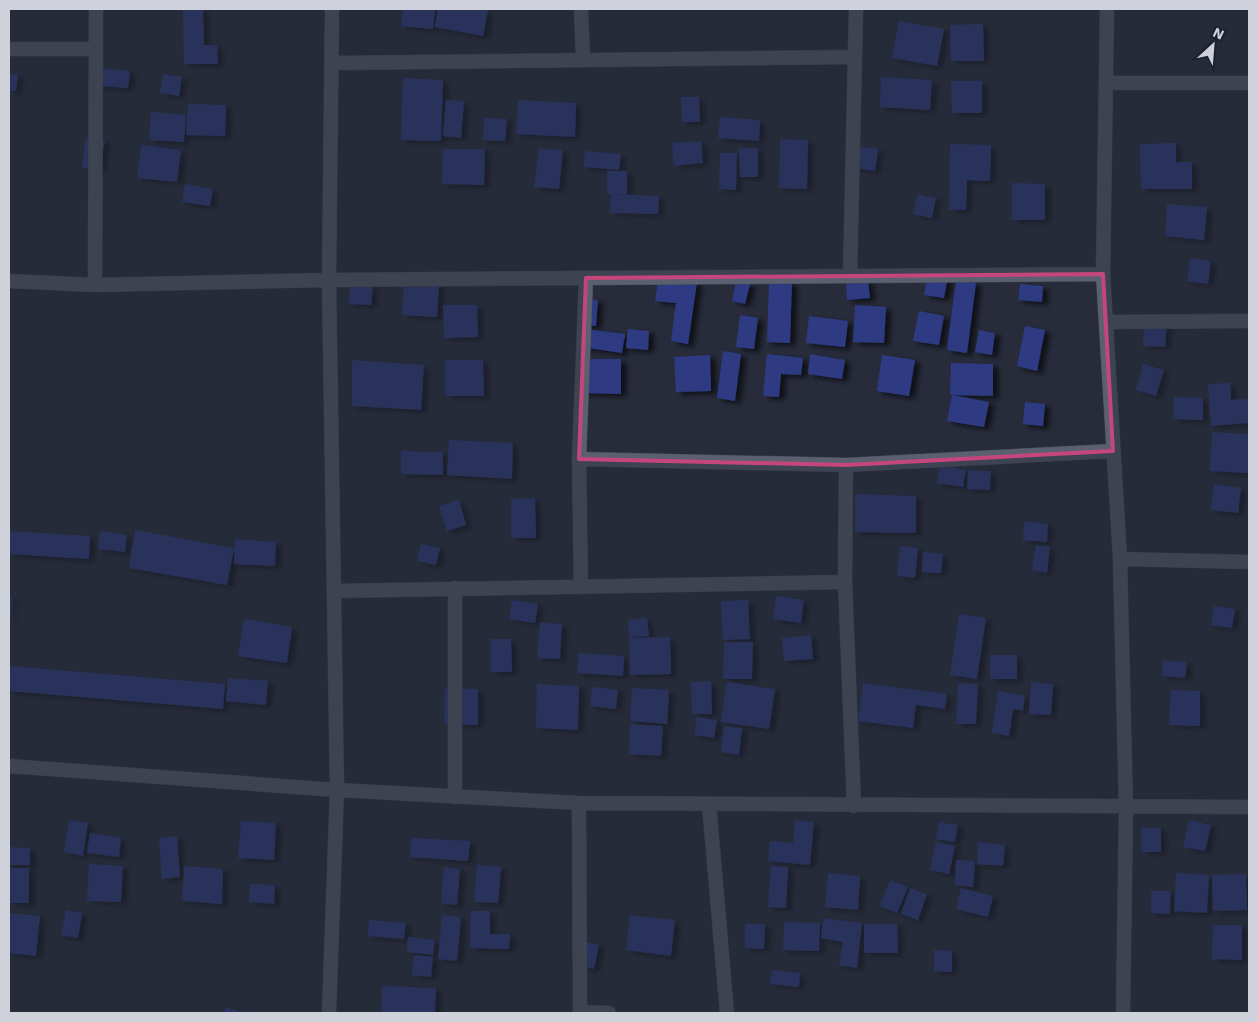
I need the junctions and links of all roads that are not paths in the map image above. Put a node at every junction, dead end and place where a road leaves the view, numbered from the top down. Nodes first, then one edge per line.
1 (96, 9) edge
2 (332, 9) edge
3 (582, 9) edge
4 (856, 9) edge
5 (1107, 9) edge
6 (96, 48) junction
7 (9, 49) edge
8 (854, 57) junction
9 (583, 58) junction
10 (332, 63) junction
11 (1106, 83) junction
12 (1249, 83) edge
13 (1103, 274) junction
14 (850, 276) junction
15 (586, 278) junction
16 (329, 280) junction
17 (9, 281) edge
18 (95, 285) junction
19 (1249, 321) edge
20 (1107, 322) junction
21 (1113, 451) junction
22 (579, 459) junction
23 (846, 465) junction
24 (1120, 559) junction
25 (1249, 562) edge
26 (845, 582) junction
27 (581, 587) junction
28 (456, 588) junction
29 (334, 591) junction
30 (9, 766) edge
31 (337, 790) junction
32 (455, 797) junction
33 (579, 803) junction
34 (709, 804) junction
35 (854, 806) junction
36 (1249, 807) edge
37 (1126, 808) junction
38 (329, 1013) edge
39 (580, 1013) edge
40 (609, 1013) edge
41 (727, 1013) edge
42 (1123, 1013) edge

1 - 6 street
2 - 10 street
3 - 9 street
4 - 8 street
5 - 11 street
6 - 7 street
6 - 18 street
8 - 9 street
8 - 14 street
9 - 10 street
10 - 16 street
11 - 12 street
11 - 13 street
13 - 14 street
13 - 20 street
14 - 15 street
15 - 16 street
15 - 22 street
16 - 18 street
16 - 29 street
17 - 18 street
19 - 20 street
20 - 21 street
21 - 23 street
21 - 24 street
22 - 23 street
22 - 27 street
23 - 26 street
24 - 25 street
24 - 37 street
26 - 27 street
26 - 35 street
27 - 28 street
28 - 29 street
28 - 32 street
29 - 31 street
30 - 31 street
31 - 32 street
31 - 38 street
32 - 33 street
33 - 34 street
33 - 39 street
34 - 35 street
34 - 41 street
35 - 37 street
36 - 37 street
37 - 42 street
39 - 40 street

